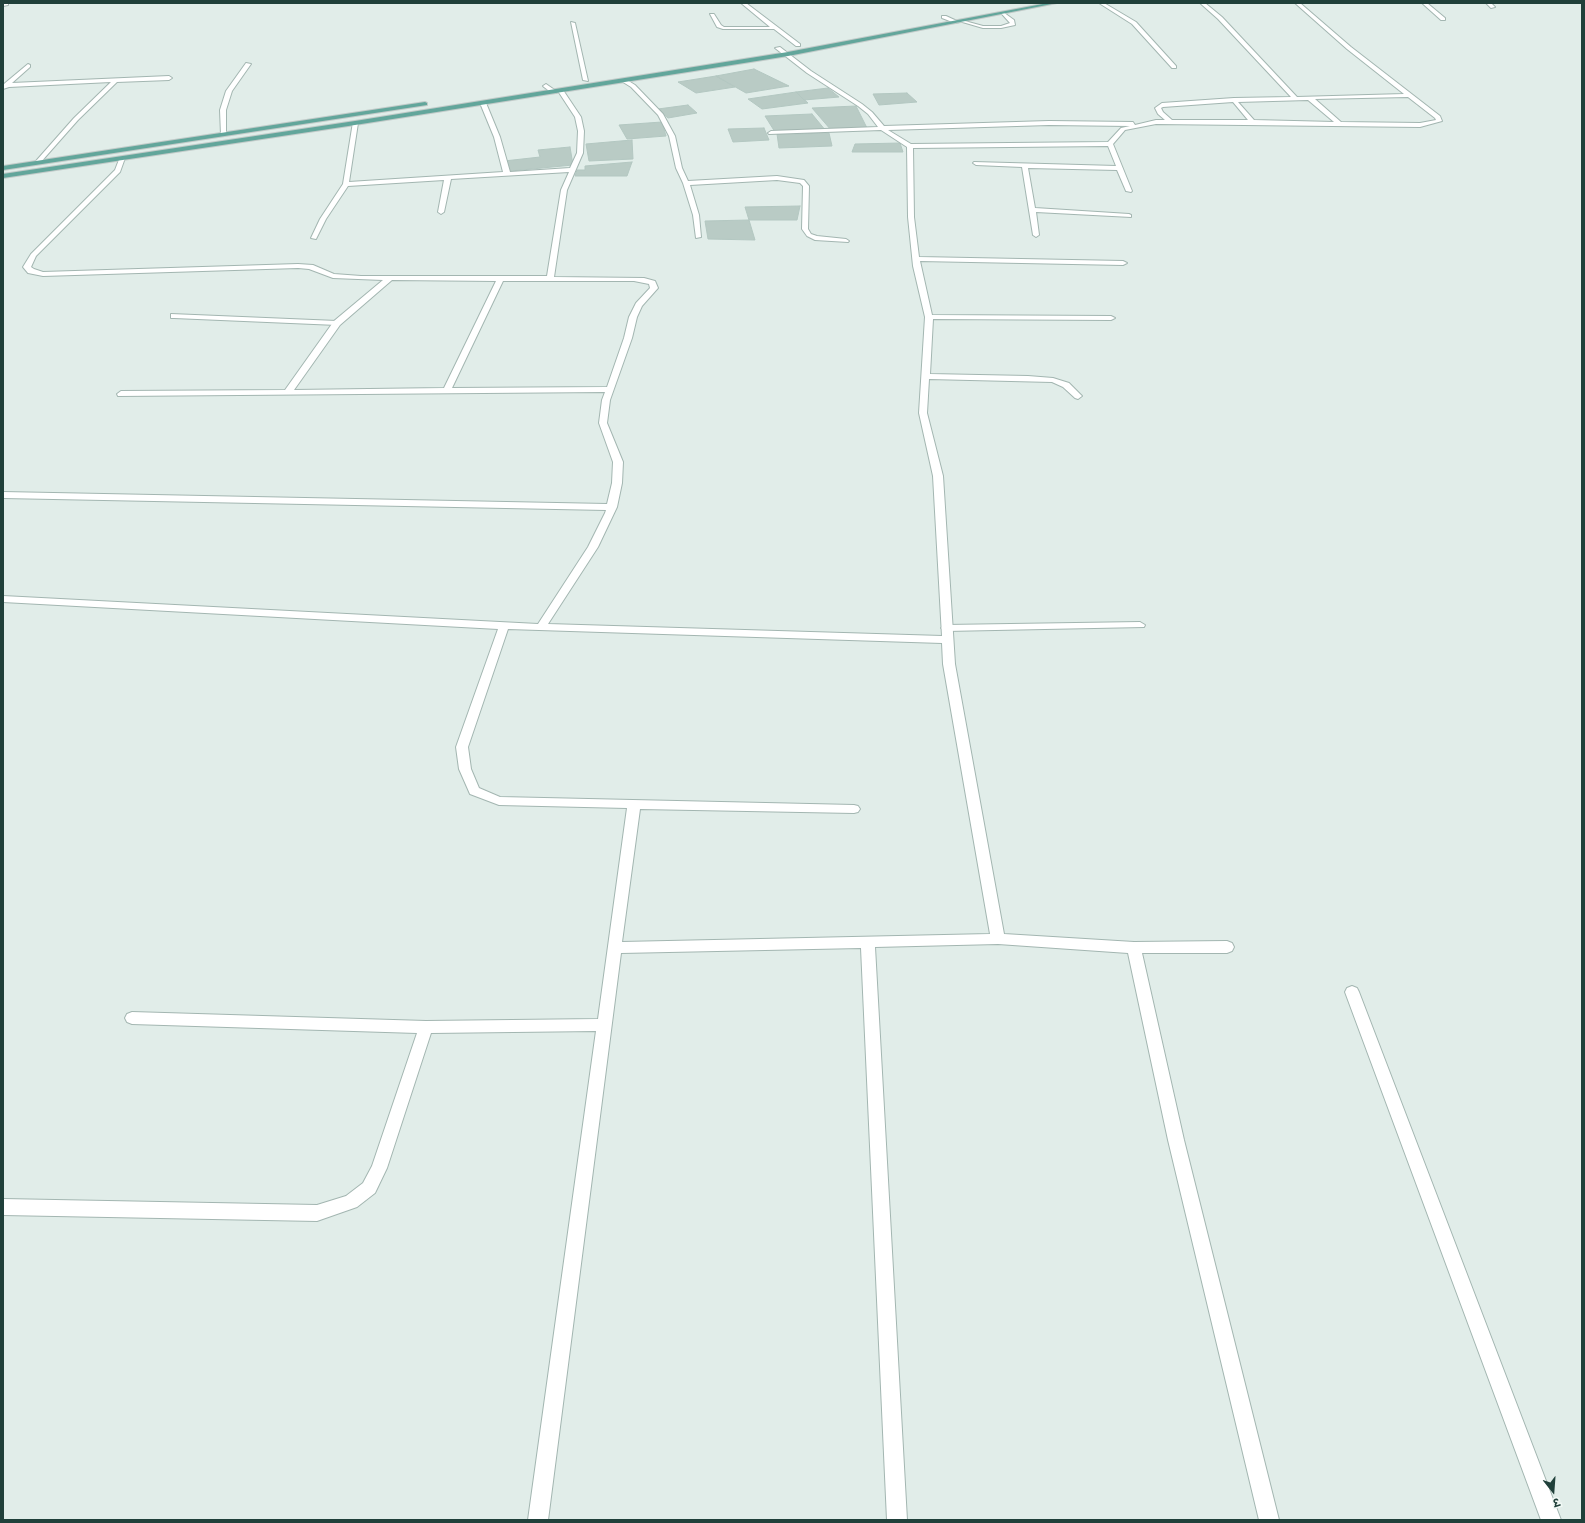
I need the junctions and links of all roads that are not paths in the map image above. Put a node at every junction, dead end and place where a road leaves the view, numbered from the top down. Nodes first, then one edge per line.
1 (743, 3) edge
2 (1055, 3) edge
3 (1101, 3) edge
4 (1202, 3) edge
5 (1297, 3) edge
6 (1424, 3) edge
7 (1488, 3) edge
8 (1493, 7) dead end
9 (1003, 13) junction
10 (712, 15) dead end
11 (955, 15) dead end
12 (944, 17) junction
13 (936, 19) dead end
14 (1443, 20) dead end
15 (959, 21) junction
16 (573, 23) dead end
17 (775, 28) junction
18 (806, 43) dead end
19 (798, 45) junction
20 (792, 46) dead end
21 (785, 47) dead end
22 (778, 48) junction
23 (771, 50) dead end
24 (788, 54) junction
25 (733, 56) dead end
26 (248, 64) dead end
27 (28, 66) dead end
28 (1174, 67) dead end
29 (169, 78) dead end
30 (115, 80) junction
31 (586, 80) junction
32 (624, 81) junction
33 (546, 86) junction
34 (5, 87) edge
35 (533, 88) dead end
36 (561, 91) junction
37 (554, 92) junction
38 (1411, 95) junction
39 (1295, 98) junction
40 (1310, 98) junction
41 (1234, 100) junction
42 (435, 103) dead end
43 (483, 103) junction
44 (1171, 122) junction
45 (1252, 122) junction
46 (355, 123) junction
47 (1339, 123) junction
48 (1146, 124) junction
49 (882, 128) junction
50 (771, 133) dead end
51 (223, 134) junction
52 (1110, 144) junction
53 (910, 146) junction
54 (122, 158) junction
55 (38, 162) junction
56 (976, 163) dead end
57 (28, 164) junction
58 (1025, 166) junction
59 (3, 168) edge
60 (1120, 168) junction
61 (574, 170) junction
62 (31, 172) junction
63 (506, 174) junction
64 (3, 176) edge
65 (448, 178) junction
66 (686, 183) junction
67 (346, 184) junction
68 (1129, 191) dead end
69 (1032, 210) junction
70 (441, 212) dead end
71 (1129, 216) dead end
72 (1036, 235) dead end
73 (698, 237) dead end
74 (314, 238) dead end
75 (846, 241) dead end
76 (916, 259) junction
77 (1123, 263) dead end
78 (390, 278) junction
79 (500, 278) junction
80 (550, 279) junction
81 (174, 316) dead end
82 (929, 317) junction
83 (1112, 318) dead end
84 (337, 323) junction
85 (925, 376) junction
86 (610, 389) junction
87 (447, 390) junction
88 (288, 392) junction
89 (121, 394) dead end
90 (1078, 396) dead end
91 (3, 495) edge
92 (612, 507) junction
93 (3, 599) edge
94 (1140, 625) dead end
95 (504, 626) junction
96 (540, 627) junction
97 (947, 634) junction
98 (634, 804) junction
99 (854, 810) dead end
100 (998, 939) junction
101 (868, 942) junction
102 (1227, 947) dead end
103 (616, 948) junction
104 (1134, 948) junction
105 (1352, 992) dead end
106 (132, 1018) dead end
107 (605, 1025) junction
108 (426, 1026) junction
109 (3, 1207) edge
110 (538, 1520) edge
111 (897, 1520) edge
112 (1269, 1520) edge
113 (1551, 1520) edge

1 - 17 street
2 - 9 main road
3 - 28 street
4 - 39 street
5 - 38 street
6 - 14 street
7 - 8 street
9 - 15 main road
9 - 15 street
10 - 17 street
11 - 12 main road
12 - 13 main road
12 - 15 street
15 - 24 main road
16 - 31 street
17 - 19 street
18 - 19 main road
19 - 20 main road
21 - 22 main road
22 - 23 main road
22 - 24 street
24 - 32 main road
24 - 49 street
25 - 31 main road
26 - 51 street
27 - 34 street
29 - 30 street
30 - 34 street
30 - 55 street
31 - 33 main road
32 - 36 main road
32 - 66 street
33 - 35 main road
33 - 37 street
36 - 37 main road
36 - 61 street
37 - 43 main road
38 - 40 street
38 - 47 street
39 - 40 street
39 - 41 street
40 - 47 street
41 - 44 street
41 - 45 street
42 - 51 main road
43 - 46 main road
43 - 63 street
44 - 45 street
44 - 48 street
45 - 47 street
46 - 54 main road
46 - 67 street
48 - 49 street
48 - 52 street
49 - 50 street
49 - 53 street
51 - 55 main road
52 - 53 street
52 - 60 street
53 - 76 street
54 - 62 main road
54 - 78 street
55 - 57 main road
56 - 58 street
57 - 59 main road
57 - 62 street
58 - 60 street
58 - 69 street
60 - 68 street
61 - 63 street
61 - 80 street
62 - 64 main road
63 - 65 street
65 - 67 street
65 - 70 street
66 - 73 street
66 - 75 street
67 - 74 street
69 - 71 street
69 - 72 street
76 - 77 street
76 - 82 street
78 - 79 street
78 - 84 street
79 - 80 street
79 - 87 street
80 - 86 street
81 - 84 street
82 - 83 street
82 - 85 street
84 - 88 street
85 - 90 street
85 - 97 street
86 - 87 street
86 - 92 street
87 - 88 street
88 - 89 street
91 - 92 street
92 - 96 street
93 - 95 street
94 - 97 street
95 - 96 street
95 - 98 street
96 - 97 street
97 - 100 street
98 - 99 street
98 - 103 street
100 - 101 street
100 - 104 street
101 - 103 street
101 - 111 street
102 - 104 street
103 - 107 street
104 - 112 street
105 - 113 street
106 - 108 street
107 - 108 street
107 - 110 street
108 - 109 street

